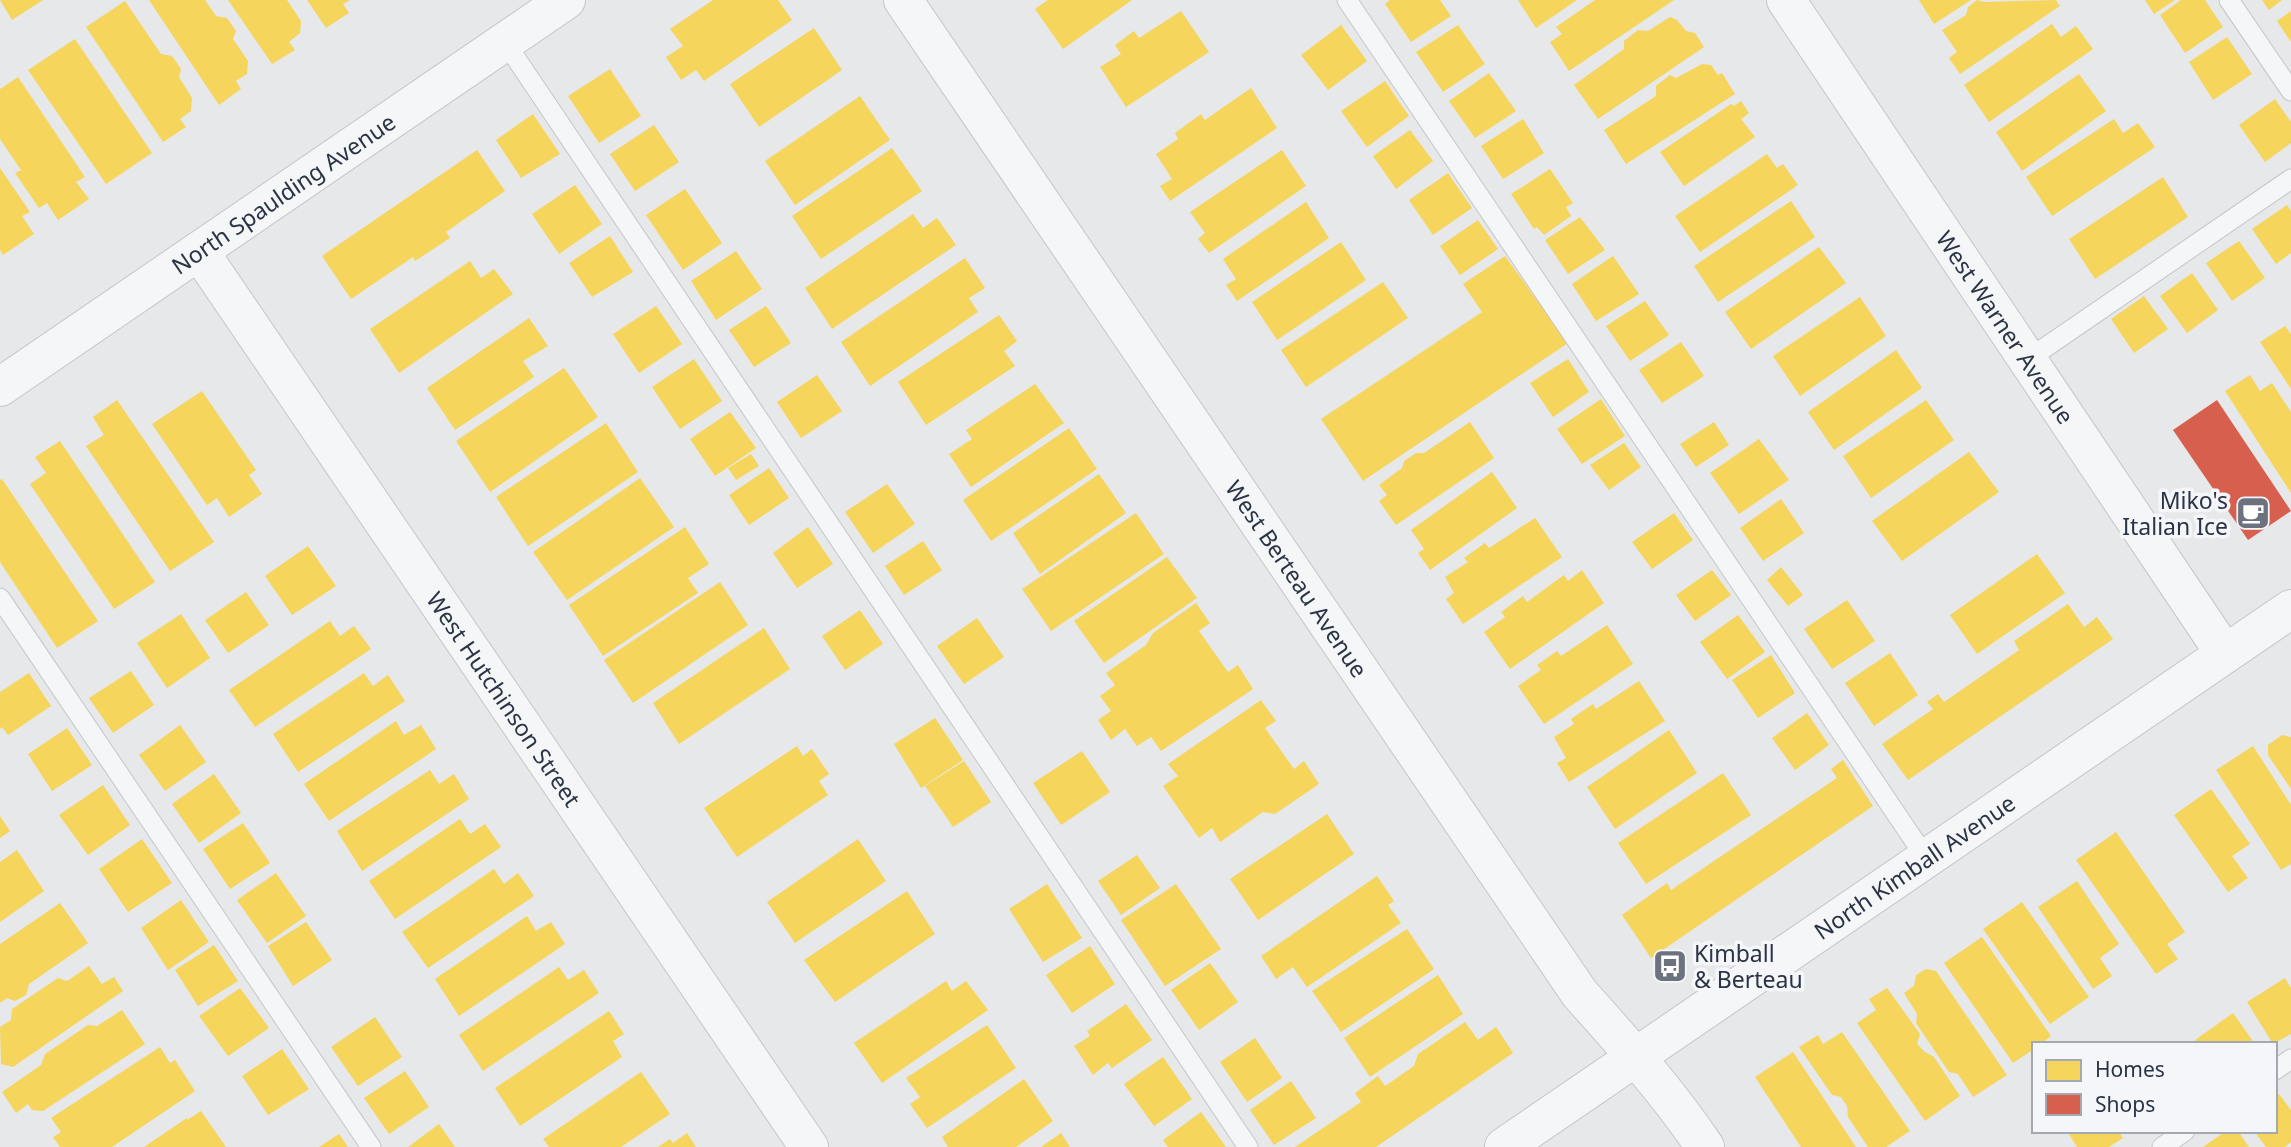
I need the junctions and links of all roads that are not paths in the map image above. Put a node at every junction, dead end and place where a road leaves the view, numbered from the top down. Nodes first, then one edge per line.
1 (566, 0) edge
2 (903, 0) edge
3 (1347, 0) edge
4 (1786, 0) edge
5 (2229, 0) edge
6 (505, 42) junction
7 (2291, 91) edge
8 (2291, 179) edge
9 (200, 251) junction
10 (2027, 360) junction
11 (0, 387) edge
12 (0, 598) edge
13 (2291, 609) edge
14 (2225, 654) junction
15 (1926, 859) junction
16 (1635, 1057) junction
17 (2182, 1133) edge
18 (371, 1147) edge
19 (809, 1147) edge
20 (1248, 1147) edge
21 (1504, 1147) edge
22 (1705, 1147) edge
23 (2162, 1147) edge

1 - 6 street, North Spaulding Avenue
2 - 16 street, West Berteau Avenue
3 - 15 lane
4 - 10 street, West Warner Avenue
5 - 7 lane
6 - 9 street, North Spaulding Avenue
6 - 20 lane
8 - 10 lane
9 - 11 street, North Spaulding Avenue
9 - 19 street, West Hutchinson Street
10 - 14 street, West Warner Avenue
12 - 18 lane
13 - 14 street, North Kimball Avenue
14 - 15 street, North Kimball Avenue
15 - 16 street, North Kimball Avenue
16 - 21 street, North Kimball Avenue
16 - 22 street, West Berteau Avenue
17 - 23 lane

